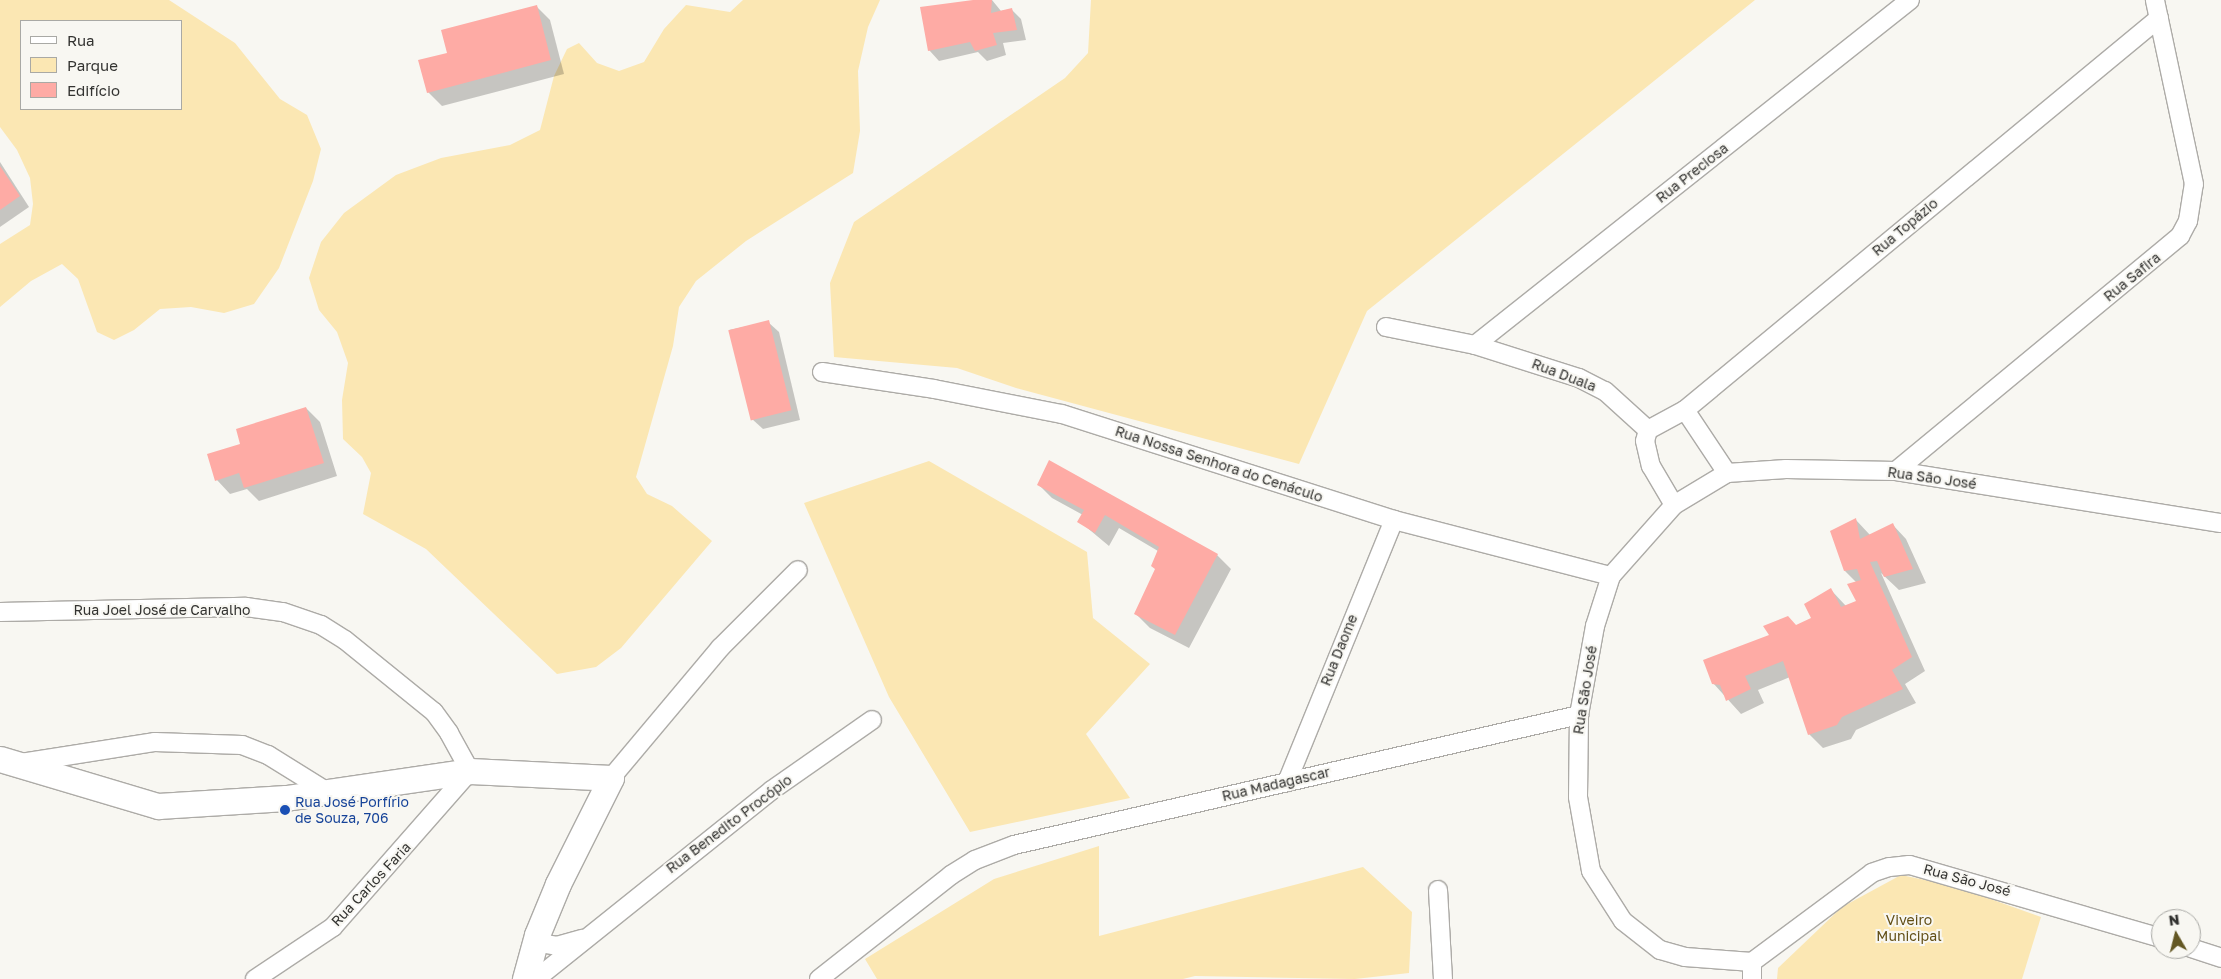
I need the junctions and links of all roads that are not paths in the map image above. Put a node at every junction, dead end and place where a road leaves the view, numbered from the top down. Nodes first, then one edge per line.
1 (1910, 0) edge
2 (2155, 0) edge
3 (2159, 18) junction
4 (1386, 327) dead end
5 (1475, 345) junction
6 (822, 372) dead end
7 (1685, 410) junction
8 (1648, 430) junction
9 (1896, 471) junction
10 (1727, 473) junction
11 (1674, 506) junction
12 (1394, 520) junction
13 (2221, 523) edge
14 (798, 570) dead end
15 (1611, 576) junction
16 (0, 612) edge
17 (1578, 715) junction
18 (872, 720) dead end
19 (9, 761) edge
20 (470, 770) junction
21 (612, 778) junction
22 (1287, 782) junction
23 (326, 791) junction
24 (1438, 890) dead end
25 (2151, 935) edge
26 (592, 936) junction
27 (535, 942) junction
28 (2201, 951) edge
29 (2221, 958) edge
30 (1752, 971) edge
31 (255, 979) edge
32 (525, 979) edge
33 (536, 979) edge
34 (819, 979) edge
35 (1443, 979) edge

1 - 5 street, Rua Preciosa
2 - 3 street, Rua Safira
3 - 7 street, Rua Topázio
3 - 9 street, Rua Safira
4 - 5 street, Rua Duala
5 - 8 street, Rua Duala
6 - 12 street, Rua Nossa Senhora do Cenáculo
7 - 8 street, Rua Topázio
7 - 10 street
8 - 11 street
9 - 10 street, Rua São José
9 - 13 street, Rua São José
10 - 11 street, Rua São José
11 - 15 street, Rua São José
12 - 15 street, Rua Nossa Senhora do Cenáculo
12 - 22 street, Rua Daome
14 - 21 street
15 - 17 street, Rua São José
16 - 20 street, Rua Joel José de Carvalho
17 - 22 street, Rua Madagascar
17 - 30 street, Rua São José
18 - 26 street, Rua Benedito Procópio
19 - 23 main road
19 - 23 street
20 - 21 main road
20 - 23 main road
20 - 31 street, Rua Carlos Faria
21 - 27 main road
22 - 34 street, Rua Madagascar
24 - 35 street
25 - 30 street, Rua São José
26 - 27 street, Rua Benedito Procópio
26 - 33 street, Rua Benedito Procópio
27 - 32 main road
28 - 29 street

